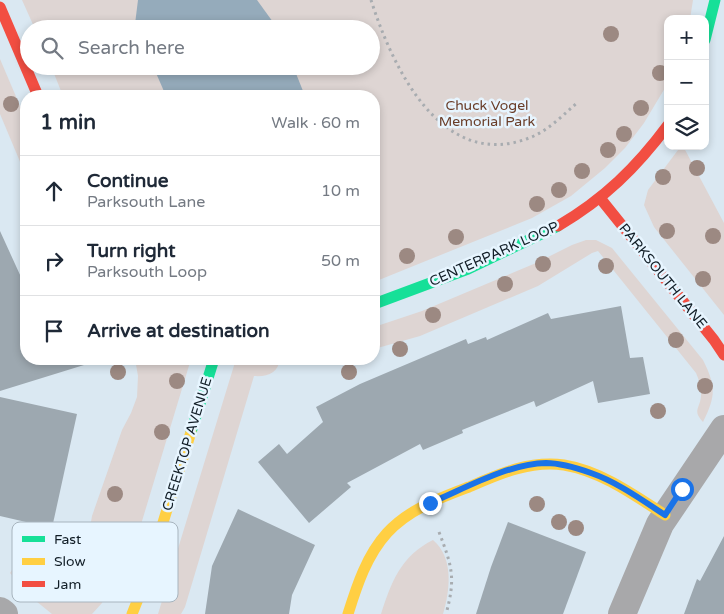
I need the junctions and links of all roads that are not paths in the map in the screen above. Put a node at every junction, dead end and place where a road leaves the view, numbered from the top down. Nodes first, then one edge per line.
1 (715, 0) edge
2 (0, 6) edge
3 (709, 24) edge
4 (20, 53) edge
5 (29, 75) edge
6 (35, 90) edge
7 (664, 130) edge
8 (600, 198) junction
9 (380, 302) edge
10 (724, 355) edge
11 (212, 365) edge
12 (724, 429) edge
13 (665, 515) junction
14 (163, 522) edge
15 (137, 602) edge
16 (0, 611) edge
17 (4, 614) edge
18 (132, 614) edge
19 (348, 614) edge
20 (622, 614) edge

1 - 3 street
2 - 4 street
5 - 6 street
7 - 8 street, CENTERPARK LOOP
8 - 9 street, CENTERPARK LOOP
8 - 10 street, PARKSOUTH LANE
11 - 14 street, CREEKTOP AVENUE
12 - 13 street
13 - 19 street
13 - 20 street
15 - 18 street, CREEKTOP AVENUE
16 - 17 street

